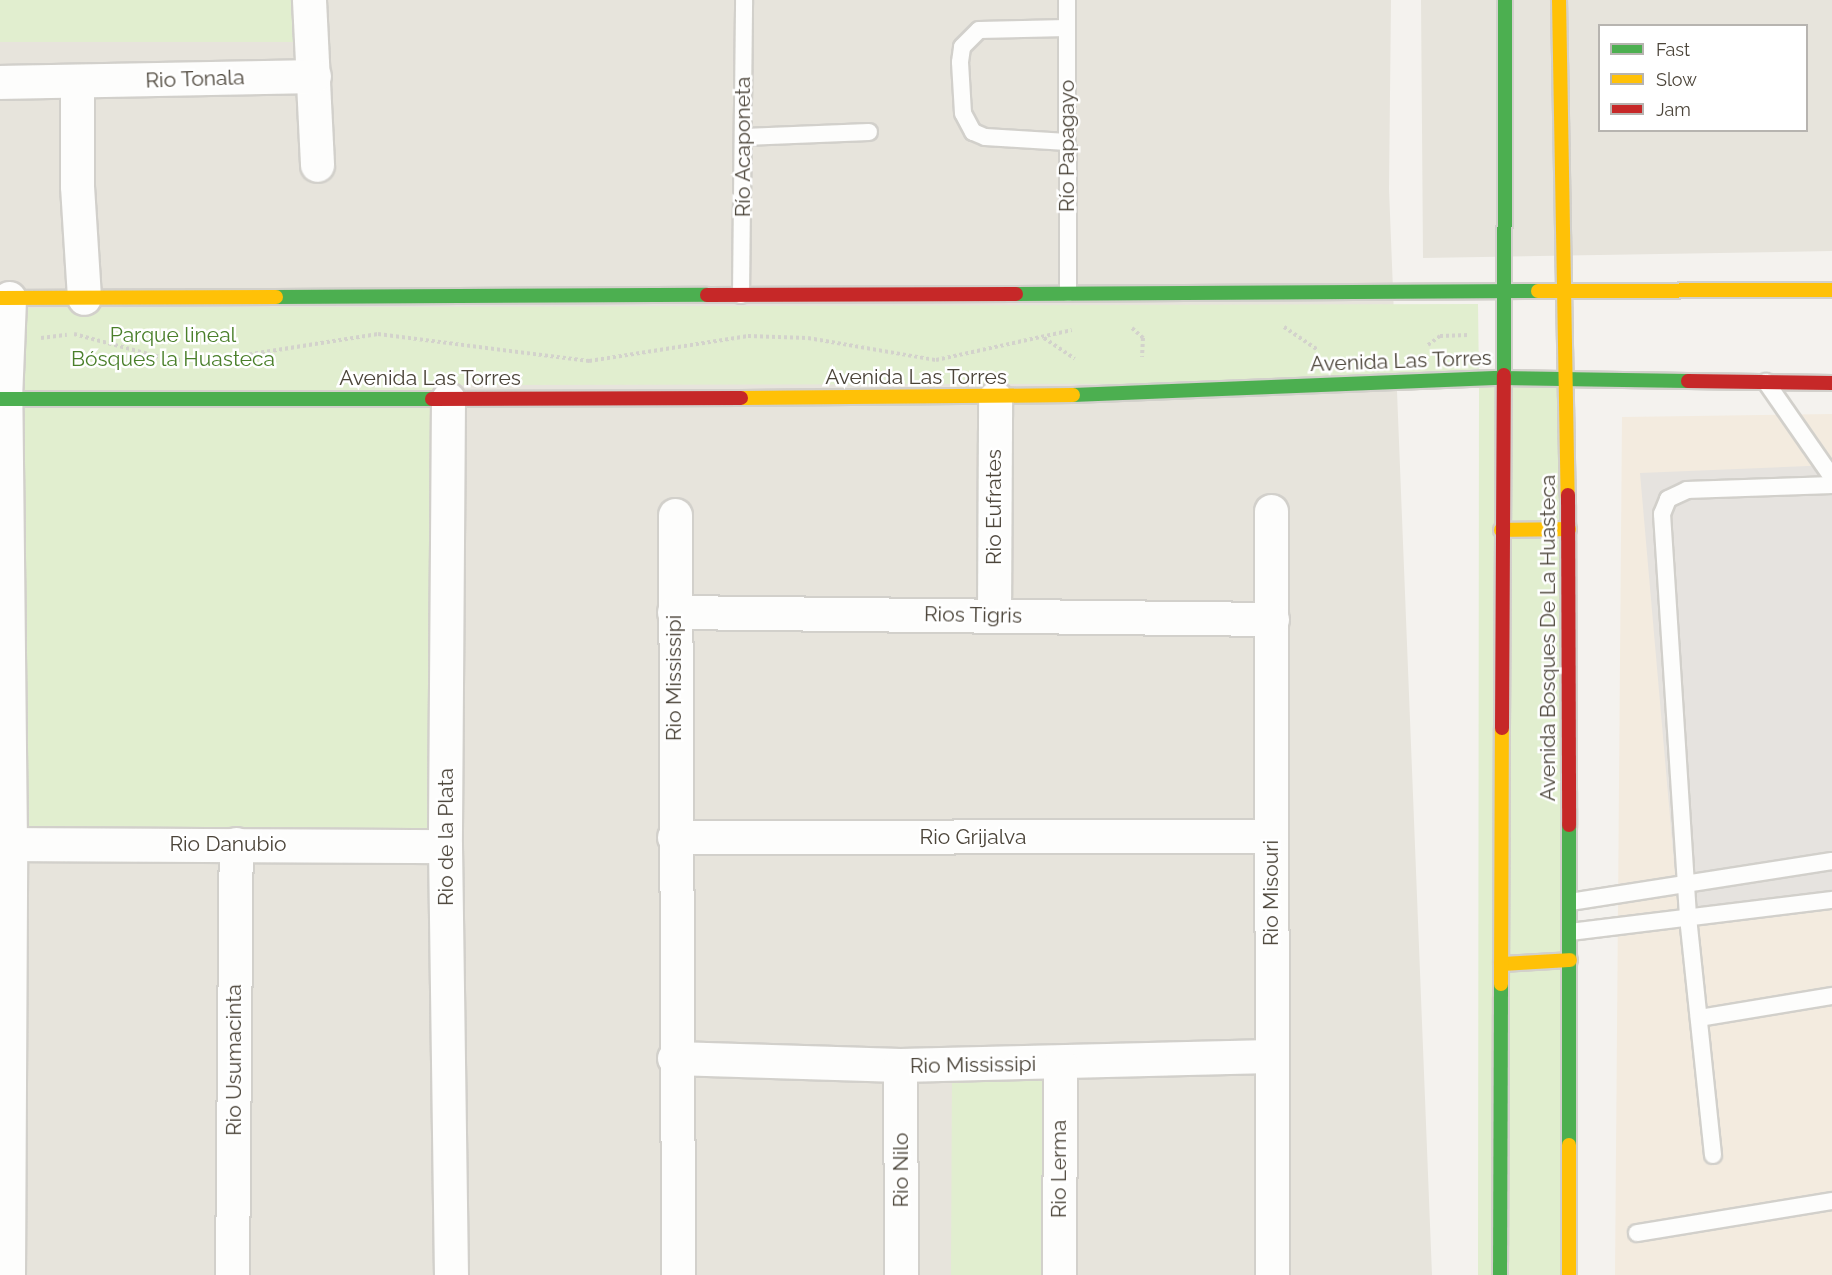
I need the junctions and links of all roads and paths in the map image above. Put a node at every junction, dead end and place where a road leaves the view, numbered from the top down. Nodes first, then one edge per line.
1 (309, 0) edge
2 (744, 0) edge
3 (1067, 0) edge
4 (1505, 0) edge
5 (1559, 0) edge
6 (1067, 28) junction
7 (314, 76) junction
8 (0, 82) edge
9 (77, 82) junction
10 (869, 132) dead end
11 (744, 137) junction
12 (1067, 142) junction
13 (317, 165) dead end
14 (1832, 290) edge
15 (1504, 291) junction
16 (1561, 291) junction
17 (1068, 293) junction
18 (741, 295) junction
19 (4, 298) edge
20 (84, 298) junction
21 (1136, 321) dead end
22 (1280, 324) dead end
23 (1077, 329) dead end
24 (1503, 334) junction
25 (1043, 338) junction
26 (7, 343) junction
27 (1419, 351) dead end
28 (1322, 352) dead end
29 (1139, 361) dead end
30 (1082, 363) dead end
31 (1501, 378) junction
32 (1566, 378) junction
33 (1766, 382) junction
34 (1832, 383) edge
35 (995, 398) junction
36 (2, 399) edge
37 (448, 399) junction
38 (1832, 477) edge
39 (1832, 485) edge
40 (1271, 511) dead end
41 (675, 515) dead end
42 (1569, 529) junction
43 (1501, 530) junction
44 (674, 612) junction
45 (994, 615) junction
46 (1272, 619) junction
47 (1271, 836) junction
48 (674, 837) junction
49 (10, 844) junction
50 (236, 844) junction
51 (446, 846) junction
52 (1832, 861) edge
53 (1688, 881) junction
54 (1832, 900) edge
55 (1570, 902) junction
56 (1688, 916) junction
57 (1570, 932) junction
58 (1570, 960) junction
59 (1501, 964) junction
60 (1832, 996) edge
61 (1700, 1018) junction
62 (1271, 1056) junction
63 (674, 1058) junction
64 (1060, 1064) junction
65 (900, 1065) junction
66 (1713, 1155) dead end
67 (1832, 1201) edge
68 (1636, 1233) dead end
69 (8, 1275) edge
70 (232, 1275) edge
71 (451, 1275) edge
72 (678, 1275) edge
73 (902, 1275) edge
74 (1059, 1275) edge
75 (1272, 1275) edge
76 (1500, 1275) edge
77 (1569, 1275) edge

1 - 7 street
2 - 11 lane, Río Acaponeta
3 - 6 lane, Río Papagayo
4 - 15 street
5 - 16 street, Avenida Bosques De La Huasteca
6 - 12 lane, Río Papagayo
6 - 12 lane
7 - 9 street, Rio Tonala
7 - 13 street
8 - 9 street, Rio Tonala
9 - 20 street
10 - 11 lane
11 - 18 lane, Río Acaponeta
12 - 17 lane, Río Papagayo
14 - 16 street
15 - 16 street
15 - 17 street
15 - 24 street
16 - 32 street, Avenida Bosques De La Huasteca
17 - 18 street
18 - 20 street
19 - 20 street
19 - 26 street
21 - 29 path
22 - 28 path
23 - 25 path
24 - 27 path
24 - 31 street
25 - 26 path
25 - 30 path
26 - 36 street
31 - 32 street, Avenida Las Torres
31 - 35 street, Avenida Las Torres
31 - 43 street
32 - 33 street, Avenida Las Torres
32 - 42 street, Avenida Bosques De La Huasteca
33 - 34 street, Avenida Las Torres
33 - 38 lane
35 - 37 street, Avenida Las Torres
35 - 45 street, Rio Eufrates
36 - 37 street, Avenida Las Torres
36 - 49 street
37 - 51 street, Rio de la Plata
39 - 53 lane
40 - 46 street, Rio Misouri
41 - 44 street, Rio Mississipi
42 - 43 street
42 - 55 street, Avenida Bosques De La Huasteca
43 - 59 street
44 - 45 street, Rios Tigris
44 - 48 street, Rio Mississipi
45 - 46 street, Rios Tigris
46 - 47 street, Rio Misouri
47 - 48 street, Rio Grijalva
47 - 62 street, Rio Misouri
48 - 63 street, Rio Mississipi
49 - 50 street, Rio Danubio
49 - 69 street
50 - 51 street, Rio Danubio
50 - 70 street, Rio Usumacinta
51 - 71 street, Rio de la Plata
52 - 53 lane
53 - 55 lane
53 - 56 lane
54 - 56 lane
55 - 57 street, Avenida Bosques De La Huasteca
56 - 57 lane
56 - 61 lane
57 - 58 street, Avenida Bosques De La Huasteca
58 - 59 street
58 - 77 street, Avenida Bosques De La Huasteca
59 - 76 street
60 - 61 lane
61 - 66 lane
62 - 64 street, Rio Mississipi
62 - 75 street, Rio Misouri
63 - 65 street, Rio Mississipi
63 - 72 street, Rio Mississipi
64 - 65 street, Rio Mississipi
64 - 74 street, Rio Lerma
65 - 73 street, Rio Nilo
67 - 68 lane

